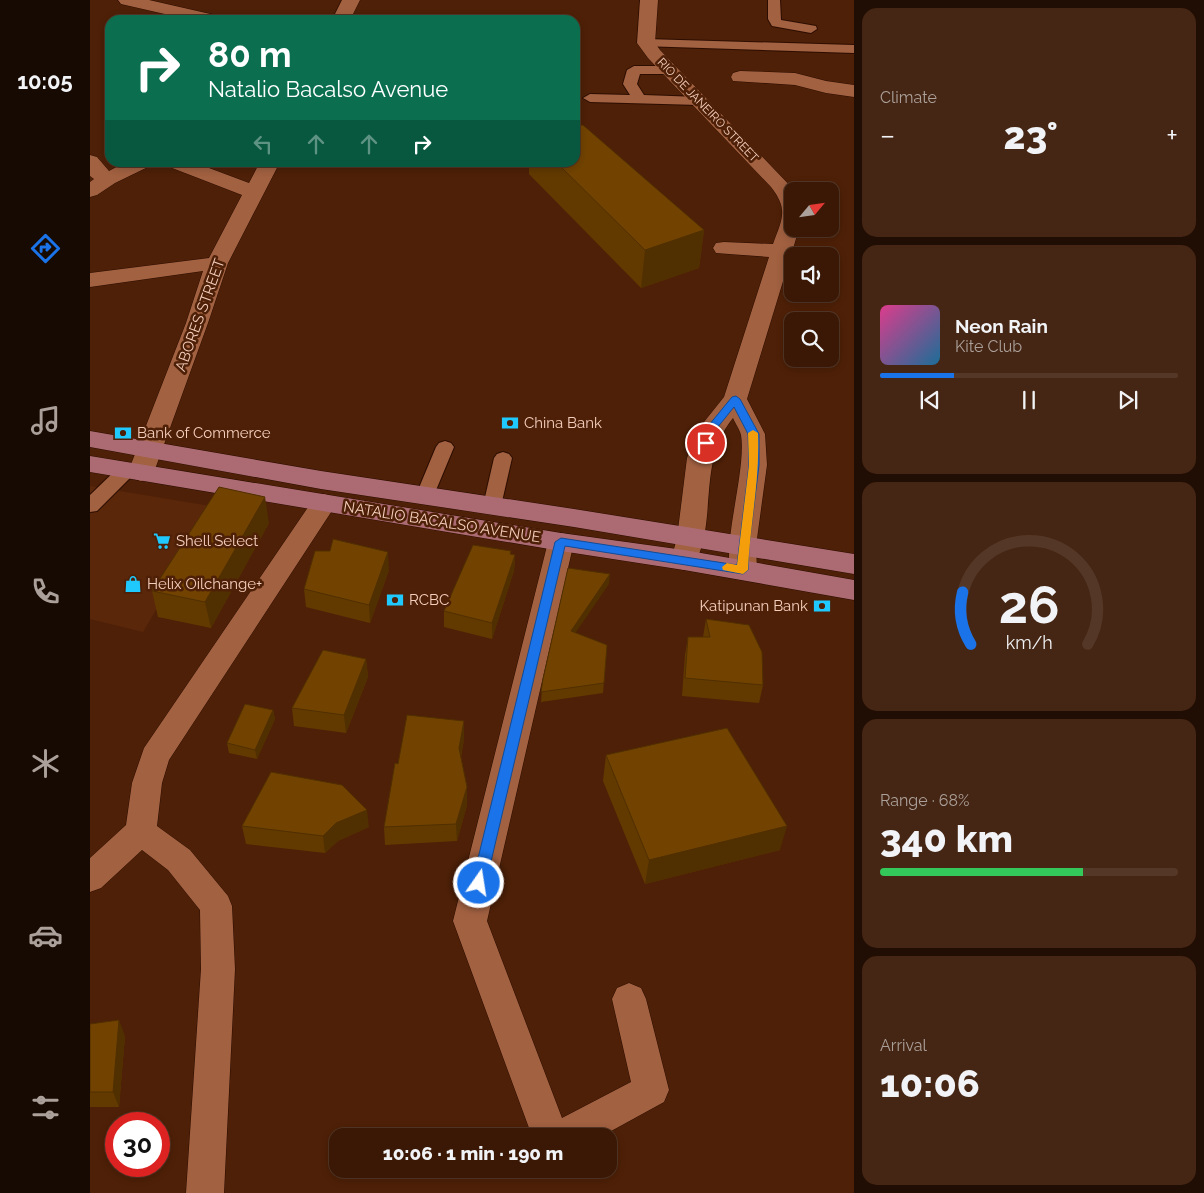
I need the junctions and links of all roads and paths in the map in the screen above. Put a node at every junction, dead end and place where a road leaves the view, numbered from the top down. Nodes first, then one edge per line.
1 (127, 0) edge
2 (351, 0) edge
3 (649, 0) edge
4 (774, 0) edge
5 (192, 15) edge
6 (344, 15) edge
7 (811, 29) dead end
8 (646, 43) junction
9 (854, 49) edge
10 (670, 70) junction
11 (740, 77) dead end
12 (854, 92) edge
13 (590, 98) dead end
14 (639, 99) junction
15 (699, 101) junction
16 (90, 161) edge
17 (133, 167) edge
18 (187, 167) edge
19 (268, 167) edge
20 (108, 179) junction
21 (90, 191) edge
22 (784, 191) edge
23 (255, 193) junction
24 (786, 238) edge
25 (724, 248) dead end
26 (782, 251) junction
27 (217, 263) junction
28 (90, 280) edge
29 (736, 399) junction
30 (90, 439) edge
31 (445, 447) dead end
32 (503, 458) dead end
33 (139, 463) junction
34 (90, 464) edge
35 (425, 495) junction
36 (324, 503) junction
37 (90, 506) edge
38 (492, 506) junction
39 (561, 542) junction
40 (687, 549) junction
41 (743, 558) junction
42 (854, 564) edge
43 (854, 590) edge
44 (141, 831) junction
45 (90, 878) edge
46 (630, 999) dead end
47 (547, 1128) edge
48 (581, 1128) edge
49 (205, 1193) edge

1 - 5 street
2 - 6 street
3 - 8 street, RIO DE JANEIRO STREET
4 - 7 lane
8 - 9 lane
8 - 10 street, RIO DE JANEIRO STREET
10 - 14 lane
10 - 15 street, RIO DE JANEIRO STREET
11 - 12 street
13 - 14 lane
14 - 15 lane
15 - 22 street, RIO DE JANEIRO STREET
16 - 20 street
17 - 20 street
18 - 23 street
19 - 23 street, ABORES STREET
20 - 21 street
23 - 27 street, ABORES STREET
24 - 26 street
25 - 26 street
26 - 29 street
27 - 28 street
27 - 33 street, ABORES STREET
29 - 40 street
29 - 41 street
30 - 33 main road, NATALIO BACALSO AVENUE
31 - 35 lane
32 - 38 lane
33 - 34 main road, NATALIO BACALSO AVENUE
33 - 35 main road, NATALIO BACALSO AVENUE
33 - 36 main road, NATALIO BACALSO AVENUE
33 - 37 lane
35 - 38 main road, NATALIO BACALSO AVENUE
36 - 39 main road, NATALIO BACALSO AVENUE
36 - 44 street
38 - 40 main road, NATALIO BACALSO AVENUE
39 - 40 main road, NATALIO BACALSO AVENUE
39 - 47 street
40 - 41 main road, NATALIO BACALSO AVENUE
41 - 42 main road, NATALIO BACALSO AVENUE
41 - 43 main road, NATALIO BACALSO AVENUE
44 - 45 street
44 - 49 street
46 - 48 street

